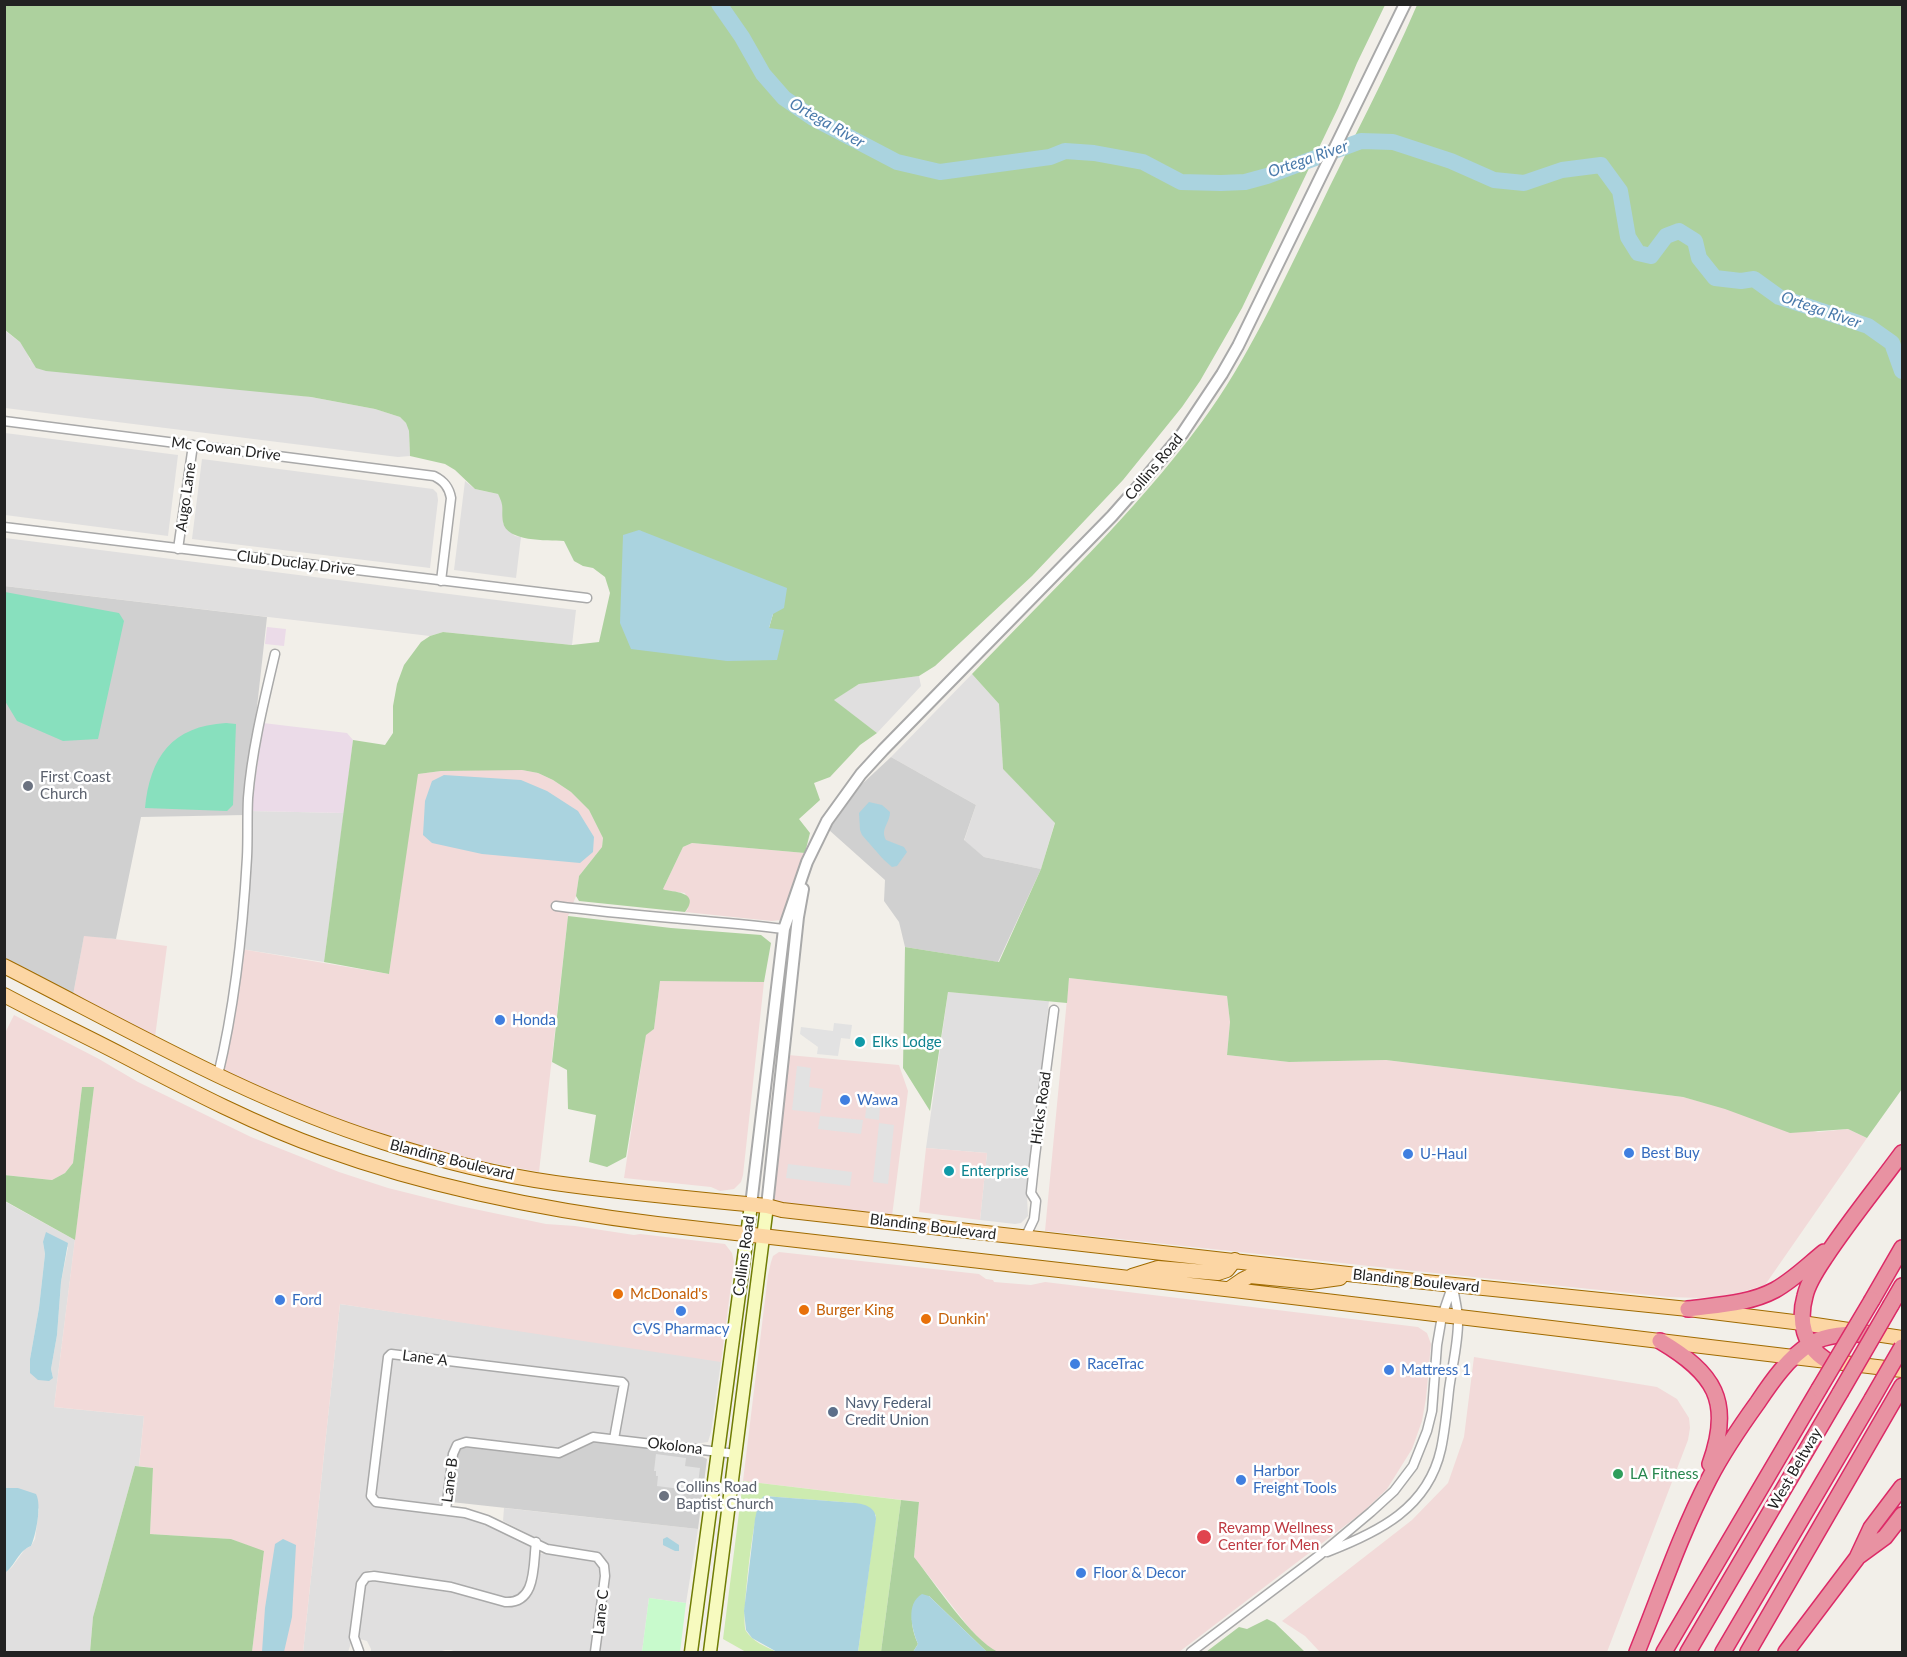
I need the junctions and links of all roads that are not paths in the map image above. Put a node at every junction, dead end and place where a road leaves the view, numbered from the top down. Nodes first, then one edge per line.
1 (1405, 4) edge
2 (4, 421) edge
3 (193, 445) junction
4 (4, 527) edge
5 (178, 549) junction
6 (441, 581) junction
7 (587, 598) dead end
8 (275, 654) dead end
9 (807, 862) junction
10 (556, 906) dead end
11 (784, 929) junction
12 (4, 966) edge
13 (4, 995) edge
14 (77, 1004) junction
15 (1054, 1010) dead end
16 (66, 1027) junction
17 (218, 1075) junction
18 (292, 1110) junction
19 (283, 1133) junction
20 (1902, 1153) edge
21 (518, 1177) junction
22 (515, 1202) junction
23 (751, 1205) junction
24 (767, 1206) junction
25 (747, 1235) junction
26 (763, 1236) junction
27 (1025, 1238) junction
28 (1835, 1242) junction
29 (1902, 1248) edge
30 (1235, 1260) junction
31 (1357, 1275) junction
32 (1127, 1278) junction
33 (1453, 1284) junction
34 (1902, 1286) edge
35 (1229, 1289) junction
36 (1688, 1309) junction
37 (1442, 1316) junction
38 (1458, 1317) junction
39 (1802, 1323) junction
40 (1872, 1334) junction
41 (1902, 1338) edge
42 (1660, 1341) junction
43 (1809, 1344) junction
44 (1902, 1347) edge
45 (1794, 1357) junction
46 (1826, 1360) junction
47 (1902, 1370) edge
48 (1902, 1386) edge
49 (614, 1439) junction
50 (718, 1451) junction
51 (736, 1454) junction
52 (1902, 1487) edge
53 (1696, 1505) junction
54 (446, 1510) junction
55 (1902, 1515) edge
56 (536, 1542) junction
57 (1322, 1554) junction
58 (1857, 1558) junction
59 (605, 1572) joint
60 (359, 1651) edge
61 (595, 1653) edge
62 (691, 1653) edge
63 (710, 1653) edge
64 (1191, 1653) edge
65 (1636, 1653) edge
66 (1664, 1653) edge
67 (1688, 1653) edge
68 (1723, 1653) edge
69 (1748, 1653) edge
70 (1786, 1653) edge

1 - 9 street, Collins Road
2 - 3 street, Mc Cowan Drive
3 - 5 street, Augo Lane
3 - 6 street, Mc Cowan Drive
4 - 5 street, Club Duclay Drive
5 - 6 street, Club Duclay Drive
6 - 7 street, Club Duclay Drive
8 - 17 street
9 - 11 street, Collins Road
9 - 24 street, Collins Road
10 - 11 street
11 - 23 street, Collins Road
12 - 14 main road, Blanding Boulevard
13 - 16 main road, Blanding Boulevard
14 - 16 main road
14 - 17 main road, Blanding Boulevard
15 - 27 street, Hicks Road
16 - 19 main road, Blanding Boulevard
17 - 18 main road, Blanding Boulevard
18 - 19 main road
18 - 21 main road, Blanding Boulevard
19 - 22 main road, Blanding Boulevard
20 - 28 highway
21 - 22 main road
21 - 23 main road, Blanding Boulevard
22 - 25 main road, Blanding Boulevard
23 - 24 main road, Blanding Boulevard
23 - 25 main road, Collins Road
24 - 26 main road, Collins Road
24 - 27 main road, Blanding Boulevard
25 - 26 main road, Blanding Boulevard
25 - 50 main road, Collins Road
26 - 32 main road, Blanding Boulevard
26 - 51 main road, Collins Road
27 - 30 main road, Blanding Boulevard
28 - 36 highway
28 - 39 highway
29 - 66 highway, bridge
30 - 31 main road, Blanding Boulevard
30 - 32 main road
31 - 33 main road, Blanding Boulevard
31 - 35 main road
32 - 35 main road, Blanding Boulevard
33 - 36 main road, Blanding Boulevard
33 - 37 street
33 - 38 street
34 - 67 highway, West Beltway, bridge
35 - 37 main road, Blanding Boulevard
36 - 39 main road, Blanding Boulevard
37 - 38 main road, Blanding Boulevard
37 - 57 street
38 - 42 main road, Blanding Boulevard
38 - 57 street
39 - 40 main road, Blanding Boulevard
39 - 43 highway
40 - 41 main road, Blanding Boulevard
40 - 43 highway
42 - 45 main road, Blanding Boulevard
42 - 53 highway
43 - 45 highway
43 - 46 highway
44 - 68 highway, West Beltway, bridge
45 - 46 main road, Blanding Boulevard
45 - 53 highway
46 - 47 main road, Blanding Boulevard
48 - 69 highway
49 - 50 street, Okolona
49 - 54 street, Lane B
49 - 54 street, Lane A
50 - 51 street, Okolona
50 - 62 main road, Collins Road
51 - 63 main road, Collins Road
52 - 58 highway
53 - 65 highway
54 - 56 street, Lane B
55 - 58 highway
56 - 59 street, Lane B
56 - 60 street
57 - 64 street
58 - 70 highway
59 - 61 street, Lane C

